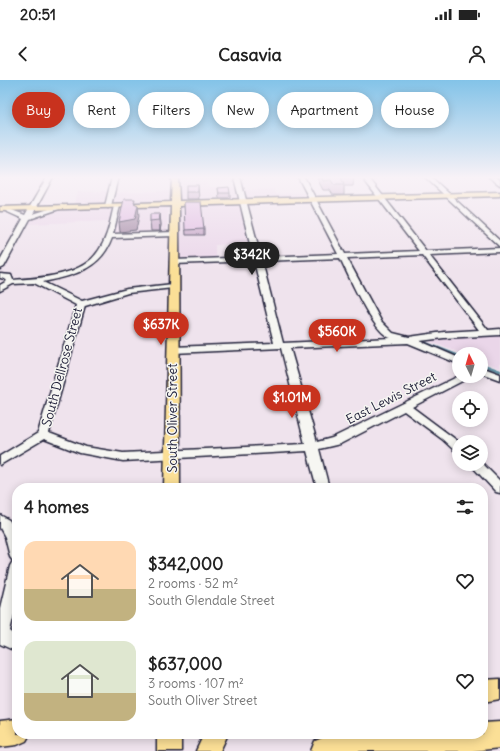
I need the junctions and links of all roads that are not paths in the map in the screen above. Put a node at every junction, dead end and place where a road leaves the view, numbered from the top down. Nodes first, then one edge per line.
1 (23, 208) edge
2 (33, 208) edge
3 (58, 208) edge
4 (112, 208) edge
5 (174, 208) edge
6 (245, 208) edge
7 (317, 208) edge
8 (388, 208) edge
9 (461, 208) edge
10 (2, 209) edge
11 (26, 218) junction
12 (174, 234) junction
13 (109, 236) junction
14 (500, 245) edge
15 (500, 250) edge
16 (424, 253) junction
17 (341, 256) junction
18 (258, 259) junction
19 (174, 262) junction
20 (0, 267) edge
21 (0, 276) edge
22 (35, 281) junction
23 (11, 282) junction
24 (174, 286) junction
25 (0, 289) edge
26 (82, 304) junction
27 (500, 332) edge
28 (486, 333) junction
29 (409, 340) junction
30 (282, 345) junction
31 (173, 350) junction
32 (452, 358) edge
33 (488, 373) edge
34 (500, 377) edge
35 (453, 383) edge
36 (405, 407) junction
37 (43, 435) junction
38 (452, 442) edge
39 (311, 447) junction
40 (172, 455) junction
41 (0, 461) edge
42 (483, 471) edge
43 (172, 483) edge
44 (321, 483) edge
45 (500, 489) edge
46 (0, 520) edge
47 (12, 536) edge
48 (12, 592) edge
49 (11, 640) edge
50 (500, 689) edge
51 (488, 690) edge
52 (12, 733) edge
53 (0, 734) edge
54 (500, 735) edge
55 (488, 736) edge
56 (456, 739) edge
57 (325, 751) edge

1 - 10 main road
2 - 11 street
3 - 11 street
4 - 13 street
5 - 12 main road, South Oliver Street
6 - 18 street
7 - 17 street
8 - 16 street
9 - 14 street
10 - 11 street
11 - 20 street
12 - 13 street
12 - 19 main road, South Oliver Street
13 - 22 street
15 - 16 street
16 - 17 street
16 - 28 street
17 - 18 street
17 - 29 street
18 - 19 street
18 - 30 street
19 - 24 main road, South Oliver Street
21 - 23 street
22 - 23 street
22 - 26 street, South Dellrose Street
23 - 25 street
24 - 26 street
24 - 31 main road, South Oliver Street
26 - 37 street, South Dellrose Street
27 - 28 street
28 - 29 street
29 - 30 street
29 - 32 street
30 - 31 street
30 - 39 street
31 - 40 main road, South Oliver Street
33 - 34 street
35 - 36 street, East Lewis Street
36 - 38 street
36 - 39 street, East Lewis Street
37 - 40 street, East Lewis Street
37 - 41 street, South Dellrose Street
39 - 40 street, East Lewis Street
39 - 44 street
40 - 43 main road, South Oliver Street
42 - 45 street
46 - 47 street
48 - 49 street
50 - 51 main road
52 - 53 highway
54 - 55 highway
56 - 57 highway

